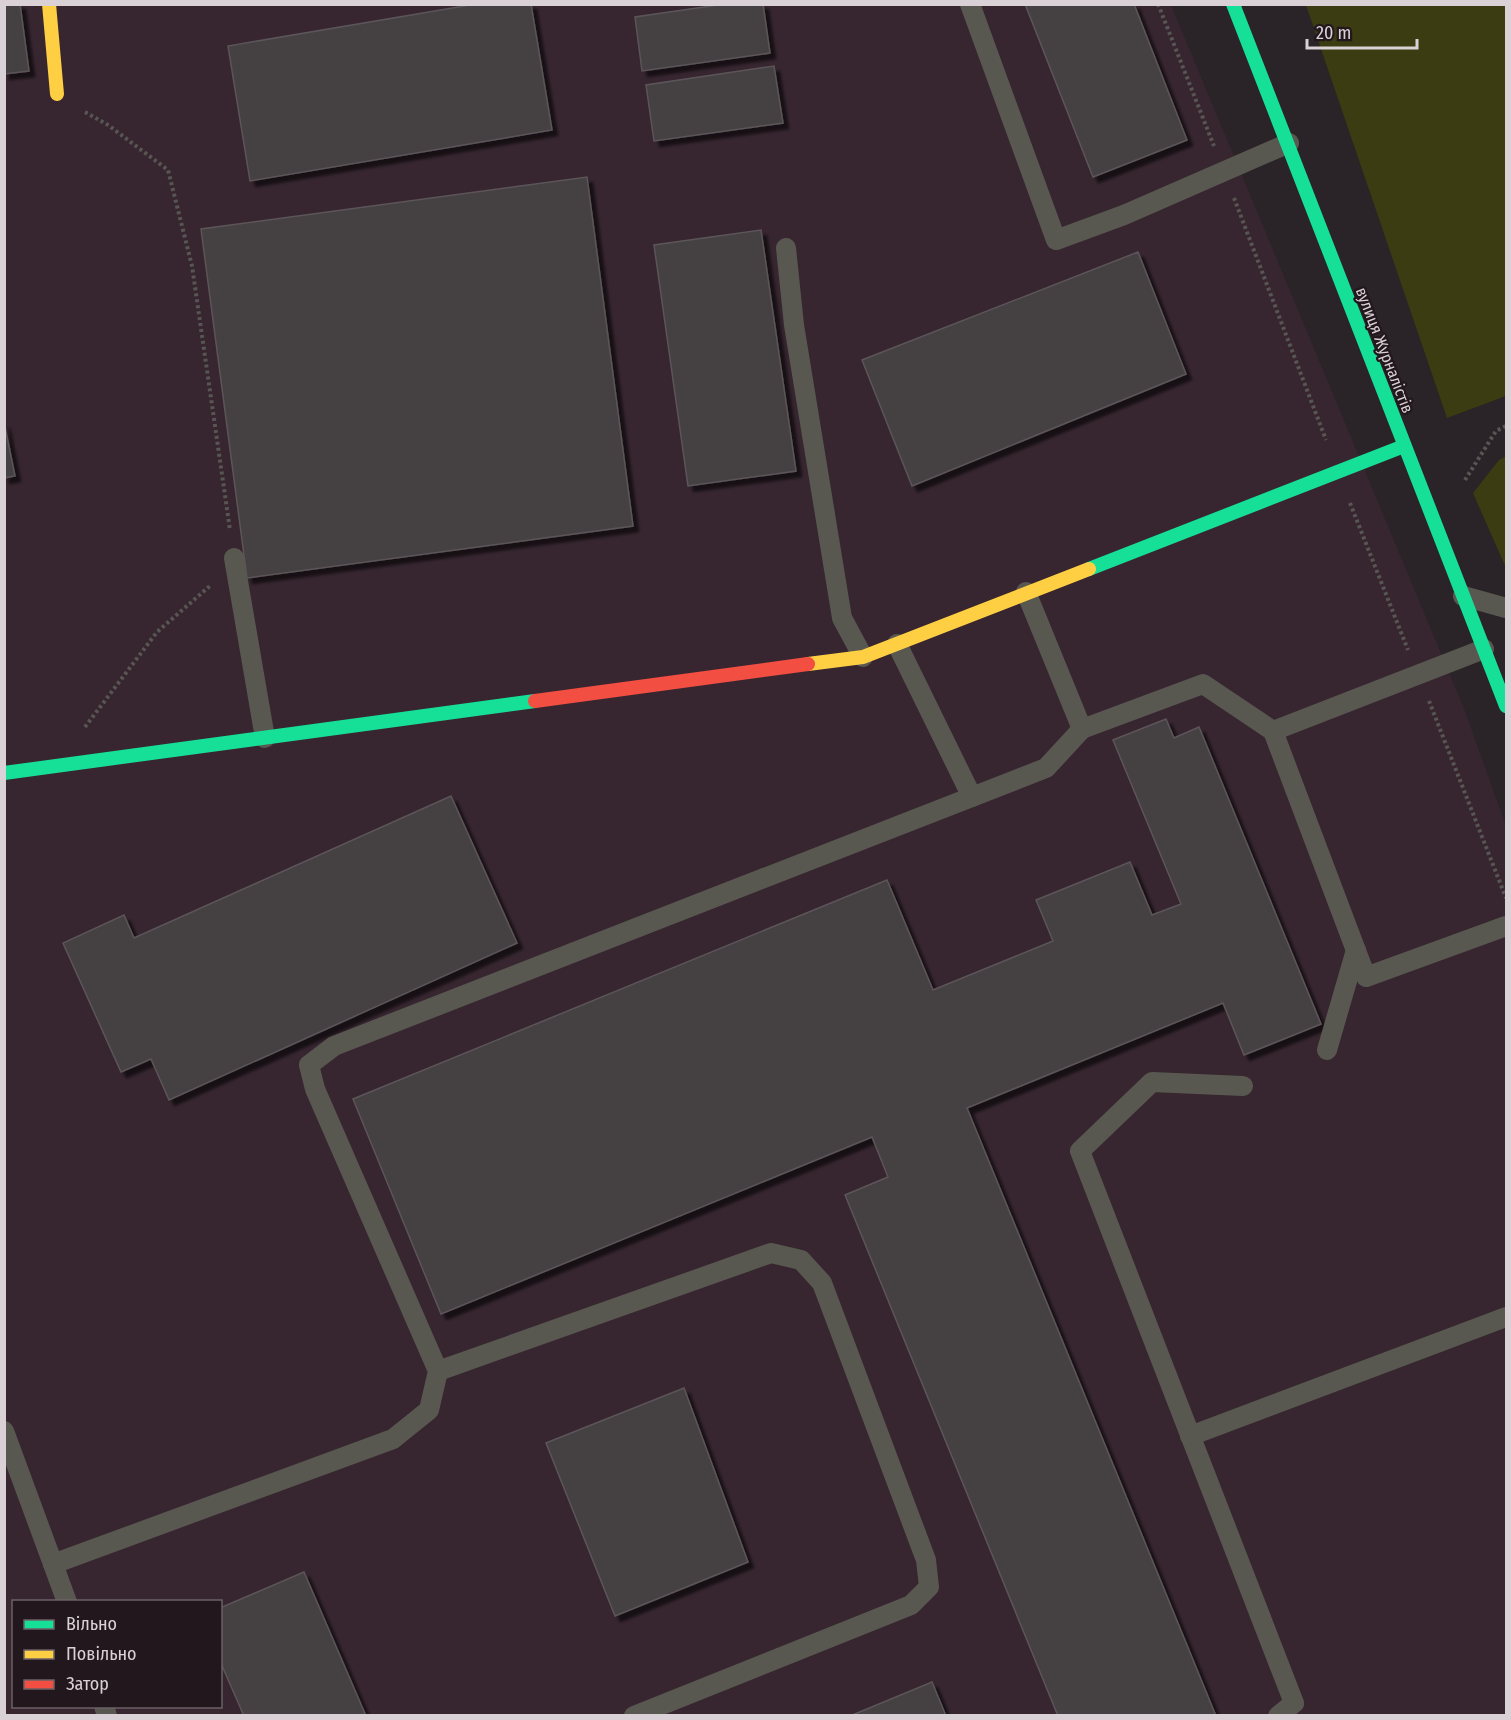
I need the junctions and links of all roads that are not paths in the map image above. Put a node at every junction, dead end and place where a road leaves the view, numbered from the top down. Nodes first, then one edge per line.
1 (49, 4) edge
2 (970, 4) edge
3 (1233, 4) edge
4 (57, 94) dead end
5 (1288, 143) junction
6 (786, 248) dead end
7 (1404, 446) junction
8 (234, 558) road end
9 (1026, 592) junction
10 (1463, 596) junction
11 (1506, 608) edge
12 (897, 644) junction
13 (1484, 649) junction
14 (863, 657) junction
15 (1506, 706) edge
16 (1082, 729) junction
17 (1273, 731) junction
18 (265, 738) junction
19 (4, 773) edge
20 (972, 797) junction
21 (1506, 926) edge
22 (1356, 950) junction
23 (1327, 1050) dead end
24 (1243, 1086) dead end
25 (1506, 1317) edge
26 (438, 1371) junction
27 (4, 1431) edge
28 (1190, 1436) junction
29 (53, 1564) junction
30 (66, 1600) edge
31 (634, 1716) edge
32 (1278, 1716) edge

1 - 4 street
2 - 5 lane
3 - 5 street, вулиця Журналістів
5 - 7 street, вулиця Журналістів
6 - 14 lane
7 - 9 street
7 - 10 street, вулиця Журналістів
8 - 18 lane
9 - 12 street
9 - 16 lane
10 - 11 lane
10 - 13 street, вулиця Журналістів
12 - 14 street
12 - 20 lane
13 - 15 street, вулиця Журналістів
13 - 17 lane
14 - 18 street
16 - 17 lane
16 - 20 lane
17 - 22 lane
18 - 19 street
20 - 26 lane
21 - 22 lane
22 - 23 lane
24 - 28 lane
25 - 28 lane
26 - 29 lane
26 - 31 lane
27 - 29 lane
28 - 32 lane
29 - 30 lane

